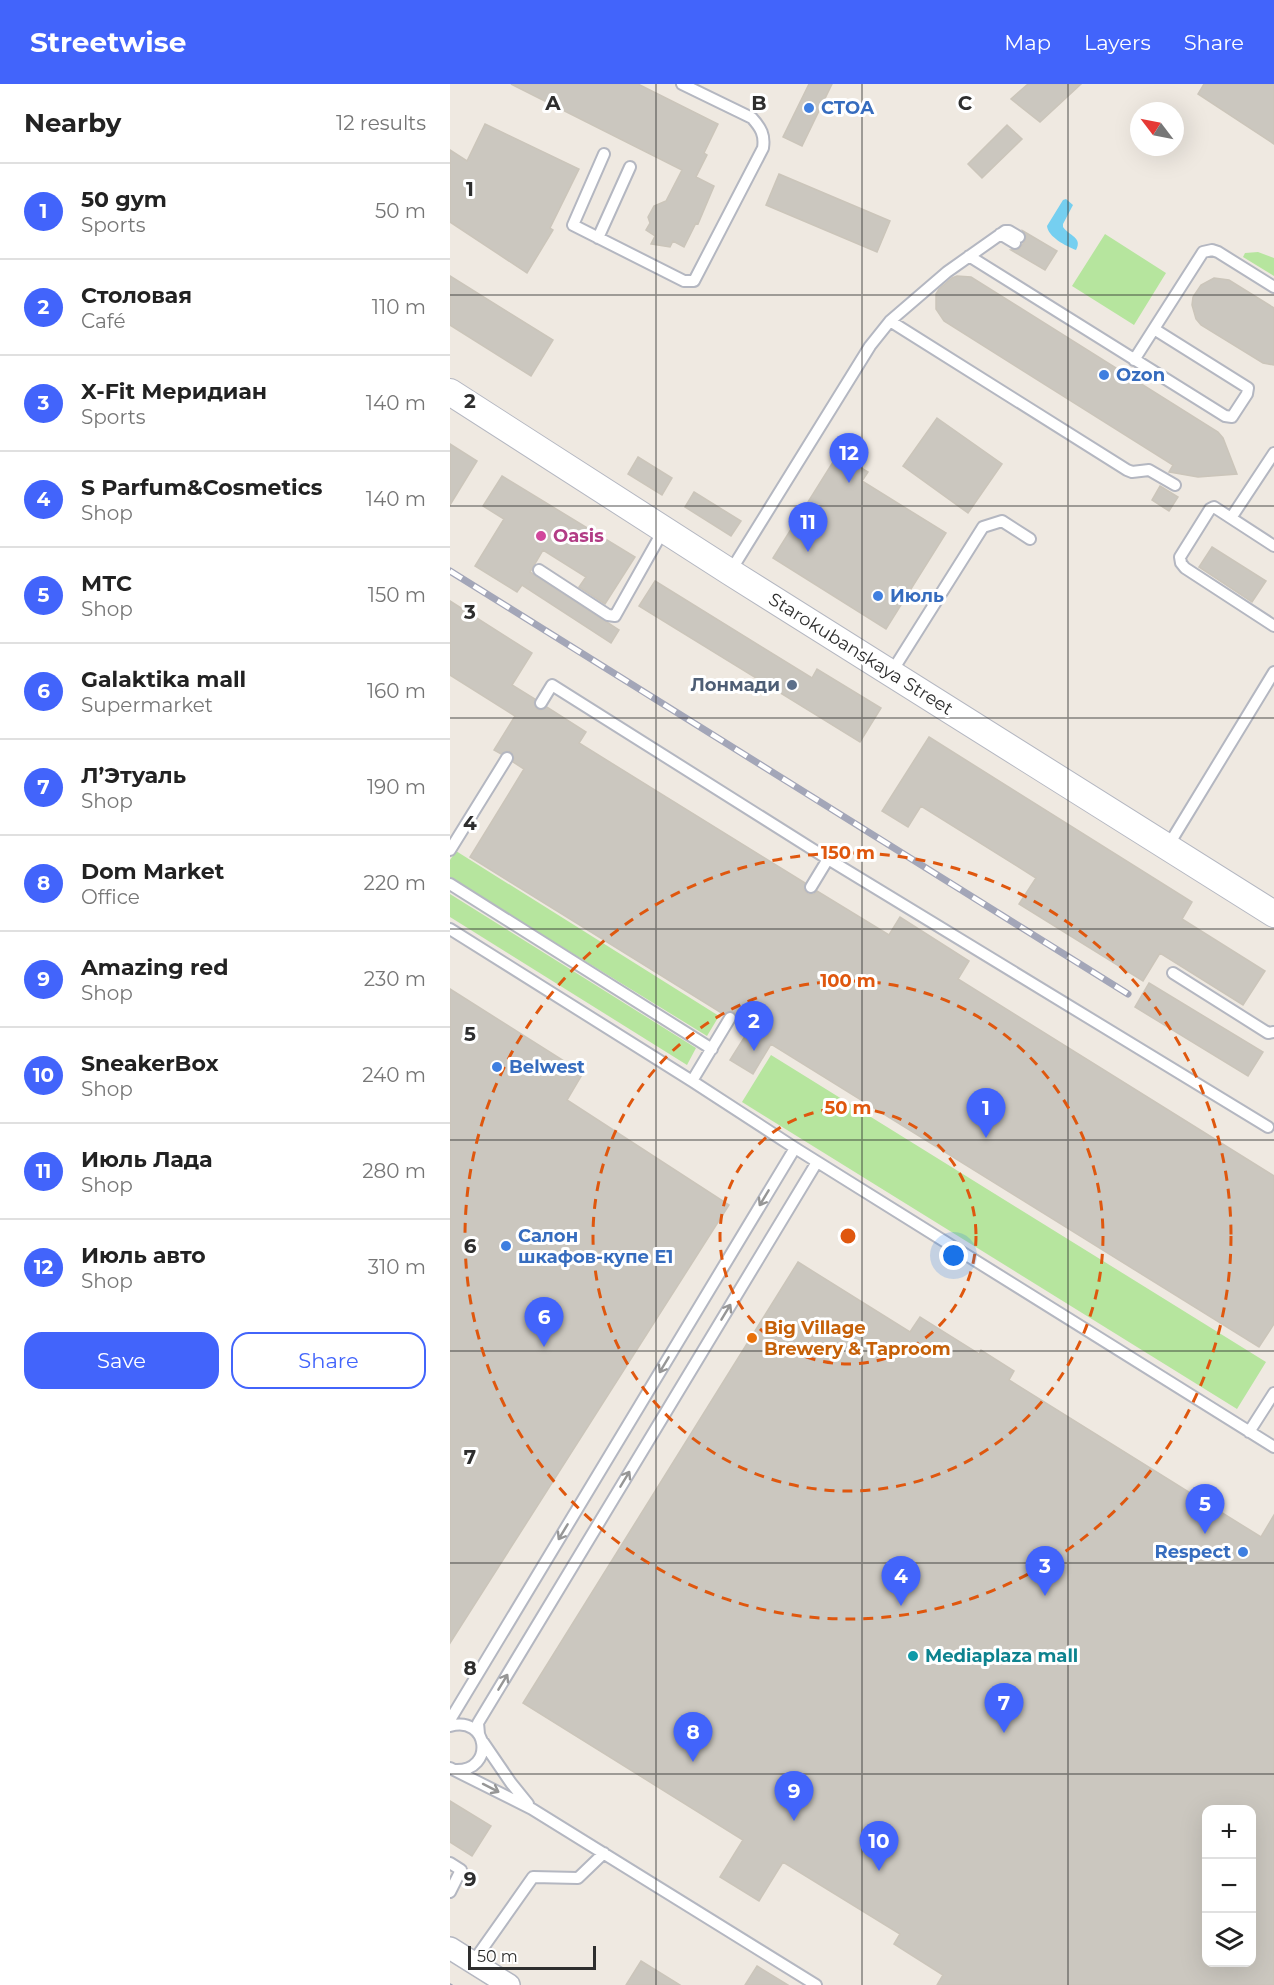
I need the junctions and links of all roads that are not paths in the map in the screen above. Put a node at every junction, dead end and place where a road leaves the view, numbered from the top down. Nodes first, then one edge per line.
1 (682, 84) edge
2 (604, 154) dead end
3 (630, 167) dead end
4 (598, 238) junction
5 (1017, 240) dead end
6 (969, 256) junction
7 (1274, 287) edge
8 (890, 321) junction
9 (1154, 329) junction
10 (1134, 360) junction
11 (450, 392) edge
12 (1274, 453) edge
13 (1175, 485) dead end
14 (1231, 518) junction
15 (664, 530) junction
16 (1030, 539) dead end
17 (1274, 546) edge
18 (539, 570) dead end
19 (730, 572) junction
20 (1274, 627) edge
21 (1274, 672) edge
22 (891, 673) junction
23 (541, 703) dead end
24 (507, 758) dead end
25 (1167, 847) junction
26 (450, 850) edge
27 (828, 859) junction
28 (450, 884) edge
29 (811, 887) dead end
30 (1274, 914) edge
31 (450, 928) edge
32 (1173, 973) dead end
33 (730, 1018) dead end
34 (1274, 1032) edge
35 (712, 1049) junction
36 (692, 1081) junction
37 (1268, 1127) dead end
38 (795, 1148) junction
39 (817, 1162) junction
40 (1274, 1393) edge
41 (1249, 1432) junction
42 (1274, 1448) edge
43 (451, 1715) edge
44 (450, 1726) edge
45 (478, 1734) junction
46 (450, 1768) edge
47 (532, 1809) junction
48 (604, 1853) junction
49 (450, 1863) edge
50 (450, 1892) edge
51 (450, 1948) edge
52 (473, 1962) junction
53 (509, 1985) edge
54 (816, 1985) edge

1 - 4 lane
2 - 4 lane
3 - 4 lane
5 - 6 lane
6 - 8 lane
6 - 10 lane
7 - 9 lane
8 - 13 lane
8 - 19 lane
9 - 10 lane
9 - 10 lane
11 - 15 street, Starokubanskaya Street
12 - 14 lane
14 - 17 lane
14 - 20 lane
15 - 18 lane
15 - 19 street, Starokubanskaya Street
16 - 22 lane
19 - 22 street, Starokubanskaya Street
21 - 25 lane
22 - 25 street, Starokubanskaya Street
23 - 27 lane
24 - 26 lane
25 - 30 street, Starokubanskaya Street
27 - 29 lane
27 - 37 lane
28 - 35 lane
31 - 36 lane
32 - 34 lane
33 - 35 lane
35 - 36 lane
36 - 38 lane
38 - 39 lane
38 -> 43 lane
39 - 41 lane
45 -> 39 lane
40 - 41 lane
41 - 42 lane
43 - 45 lane
44 - 45 lane
45 - 46 lane
45 - 47 lane
46 -> 47 lane
47 - 48 lane
48 - 52 lane
48 - 54 lane
49 - 50 lane
51 - 52 street
52 - 53 street

